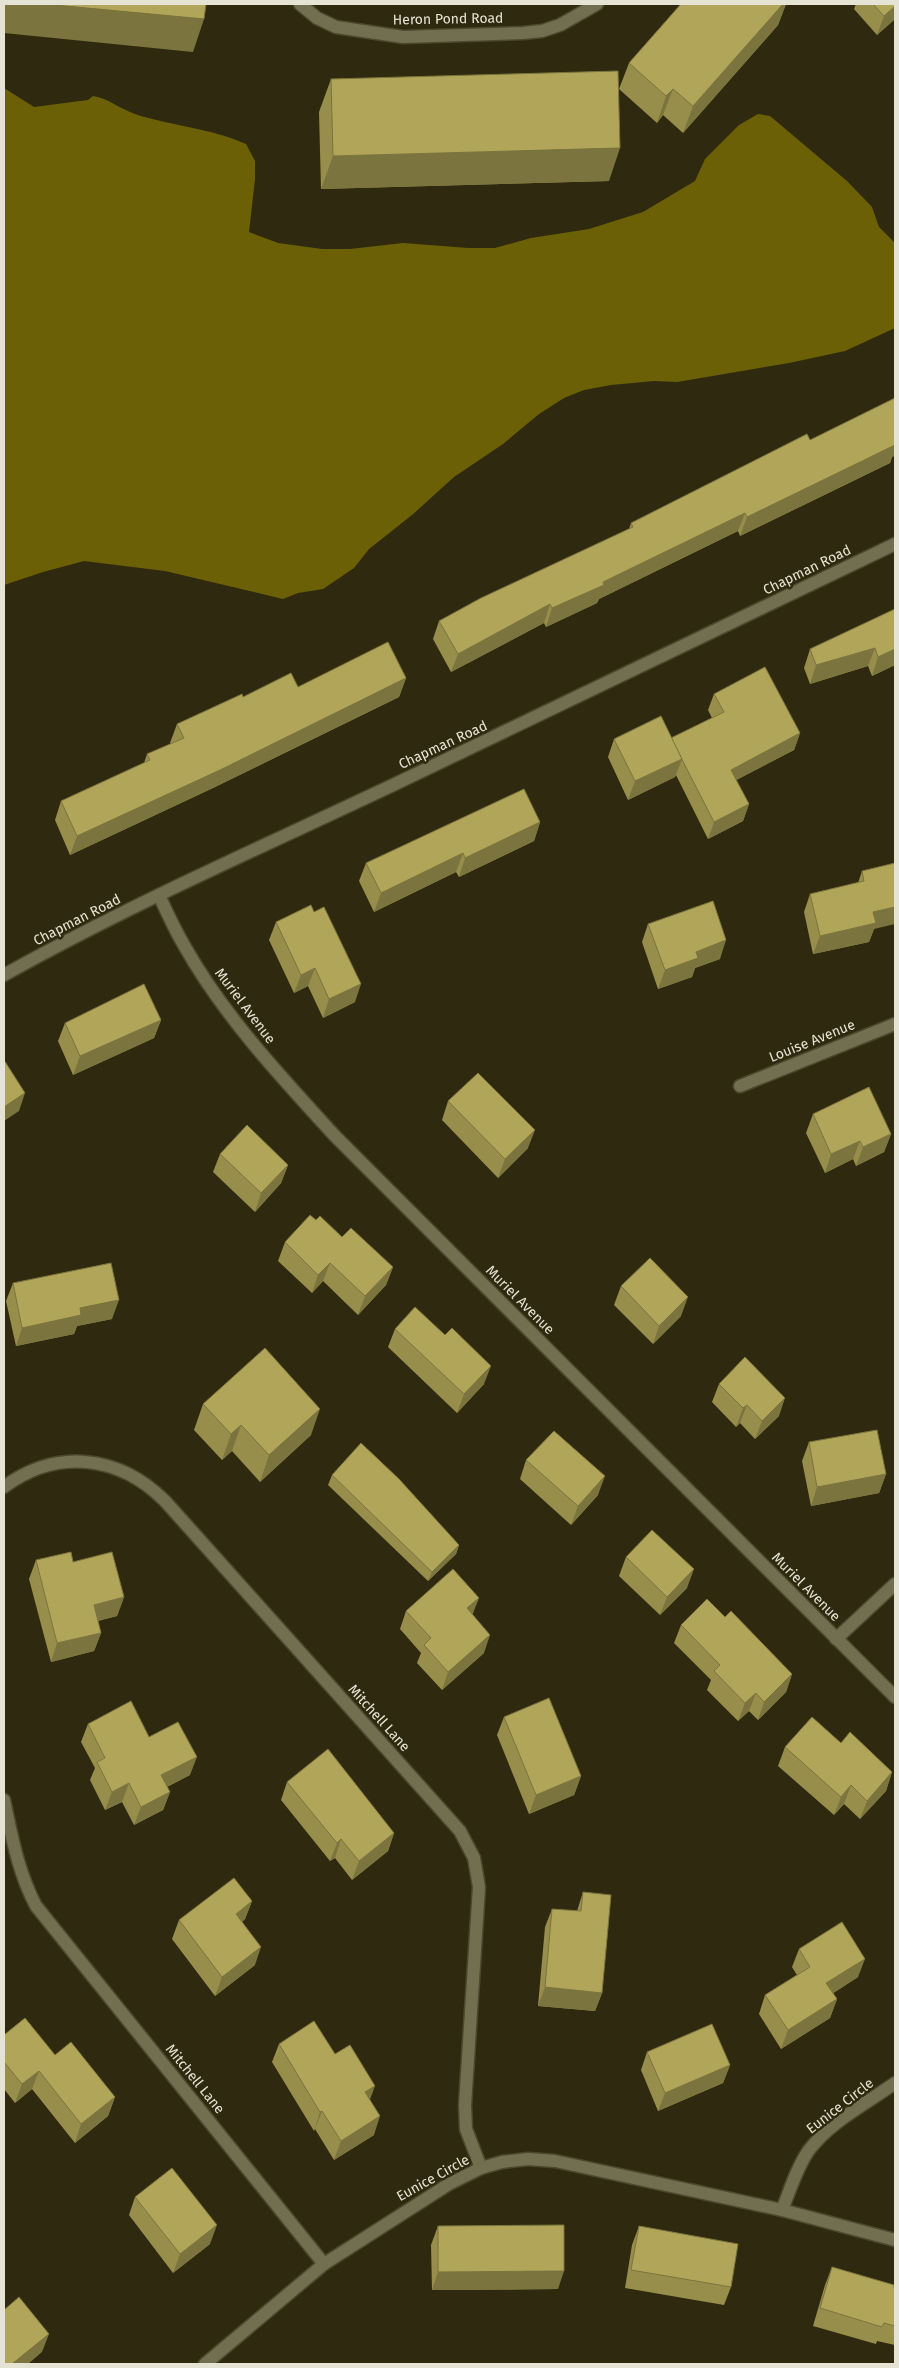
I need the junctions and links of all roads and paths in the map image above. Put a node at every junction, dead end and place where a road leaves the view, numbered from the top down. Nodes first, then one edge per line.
1 (300, 4) edge
2 (597, 4) edge
3 (895, 544) edge
4 (158, 896) junction
5 (4, 975) edge
6 (895, 1024) edge
7 (740, 1086) dead end
8 (4, 1487) edge
9 (895, 1584) edge
10 (836, 1639) junction
11 (895, 1698) edge
12 (4, 1800) edge
13 (895, 2083) edge
14 (481, 2168) junction
15 (782, 2210) junction
16 (895, 2240) edge
17 (324, 2264) junction
18 (205, 2364) edge

1 - 2 street, Heron Pond Road
3 - 4 street, Chapman Road
4 - 5 street, Chapman Road
4 - 10 street, Muriel Avenue
6 - 7 street, Louise Avenue
8 - 14 street, Mitchell Lane
9 - 10 street
10 - 11 street, Muriel Avenue
12 - 17 street, Mitchell Lane
13 - 15 street, Eunice Circle
14 - 15 street, Eunice Circle
14 - 17 street, Eunice Circle
15 - 16 street, Eunice Circle
17 - 18 street, Eunice Circle

